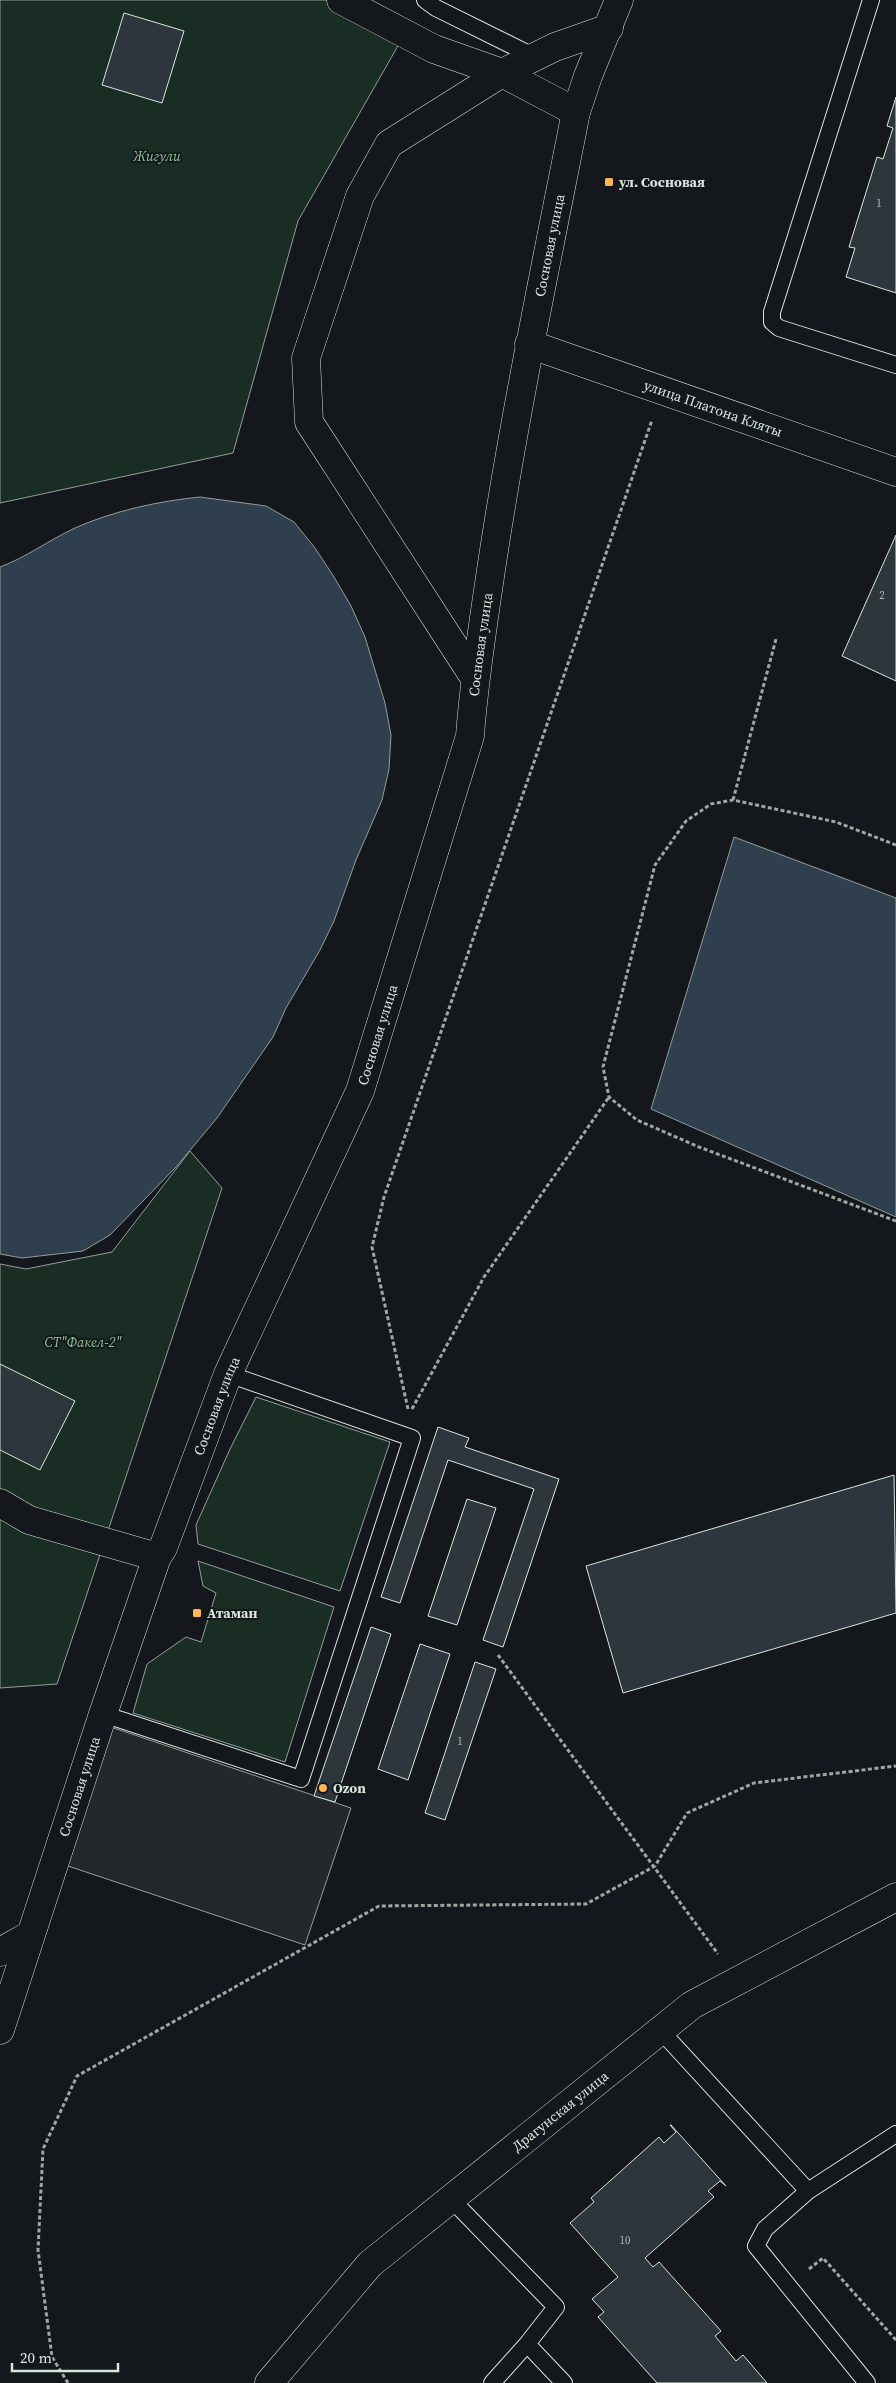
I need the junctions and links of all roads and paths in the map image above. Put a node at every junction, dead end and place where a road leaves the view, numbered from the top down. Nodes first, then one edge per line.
1 (341, 0) edge
2 (425, 0) edge
3 (619, 0) edge
4 (871, 0) edge
5 (609, 28) junction
6 (535, 57) junction
7 (502, 73) junction
8 (576, 112) junction
9 (529, 344) junction
10 (896, 365) edge
11 (662, 390) junction
12 (896, 472) edge
13 (776, 640) dead end
14 (474, 677) junction
15 (734, 800) junction
16 (896, 845) edge
17 (609, 1097) junction
18 (896, 1220) edge
19 (228, 1374) junction
20 (0, 1504) edge
21 (156, 1557) junction
22 (498, 1655) dead end
23 (103, 1714) junction
24 (896, 1766) edge
25 (655, 1866) junction
26 (896, 1898) edge
27 (30, 1935) junction
28 (0, 1952) edge
29 (738, 1981) junction
30 (0, 2030) edge
31 (660, 2031) junction
32 (896, 2134) edge
33 (808, 2191) junction
34 (451, 2199) junction
35 (787, 2284) junction
36 (896, 2340) edge
37 (527, 2344) junction
38 (68, 2383) edge
39 (269, 2383) edge
40 (492, 2383) edge
41 (564, 2383) edge
42 (868, 2383) edge

1 - 7 street
2 - 6 lane
3 - 5 street, Сосновая улица
4 - 10 lane
5 - 6 street
5 - 8 street, Сосновая улица
6 - 7 street
7 - 8 street
7 - 14 street
8 - 9 street, Сосновая улица
9 - 11 street, улица Платона Кляты
9 - 14 street, Сосновая улица
11 - 12 street, улица Платона Кляты
11 - 17 path
13 - 15 path
14 - 19 street, Сосновая улица
15 - 16 path
15 - 17 path
17 - 18 path
19 - 21 street, Сосновая улица
19 - 23 lane
20 - 21 street
21 - 23 street, Сосновая улица
22 - 25 path
23 - 27 street, Сосновая улица
24 - 25 path
25 - 29 path
25 - 38 path
26 - 29 street, Драгунская улица
27 - 28 street
27 - 30 street, Сосновая улица
29 - 31 street, Драгунская улица
31 - 33 lane
31 - 34 street, Драгунская улица
32 - 33 lane
33 - 35 lane
34 - 37 lane
34 - 39 street, Драгунская улица
35 - 36 path
35 - 42 lane
37 - 40 lane
37 - 41 lane

